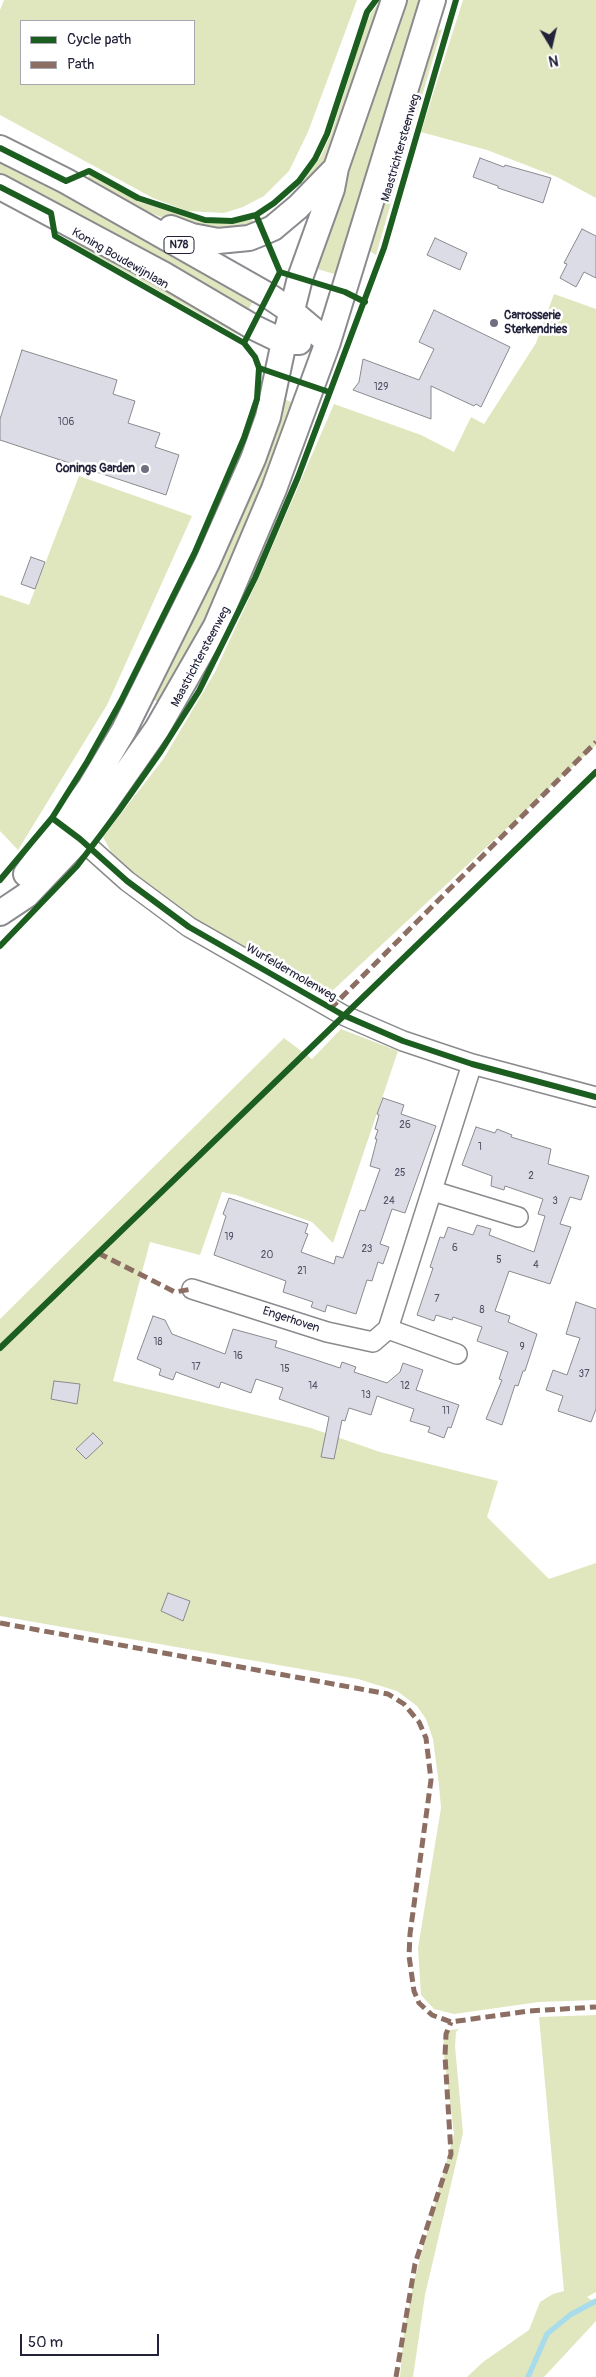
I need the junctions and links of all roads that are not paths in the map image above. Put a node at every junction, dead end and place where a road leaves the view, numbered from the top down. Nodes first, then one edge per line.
1 (394, 0) edge
2 (433, 0) edge
3 (0, 148) edge
4 (336, 168) junction
5 (66, 181) junction
6 (0, 187) edge
7 (291, 311) junction
8 (284, 342) junction
9 (328, 342) junction
10 (131, 716) junction
11 (157, 728) junction
12 (72, 832) junction
13 (0, 913) edge
14 (472, 1064) junction
15 (596, 1097) edge
16 (433, 1191) junction
17 (518, 1217) dead end
18 (192, 1289) dead end
19 (388, 1329) junction
20 (457, 1354) dead end

1 - 4 main road, Maastrichtersteenweg
2 - 9 main road, Maastrichtersteenweg
3 - 5 main road, N78
4 - 5 main road
4 - 7 main road, Maastrichtersteenweg
5 - 7 main road, N78
6 - 8 main road, Koning Boudewijnlaan
7 - 8 main road, Maastrichtersteenweg
7 - 9 main road, N78
8 - 9 main road, Koning Boudewijnlaan
8 - 10 main road, Maastrichtersteenweg
9 - 11 main road, Maastrichtersteenweg
10 - 11 street
10 - 12 main road, Maastrichtersteenweg
11 - 12 main road, Maastrichtersteenweg
12 - 13 main road, Maastrichtersteenweg
12 - 14 street, Wurfeldermolenweg
14 - 15 street, Wurfeldermolenweg
14 - 16 street
16 - 17 street
16 - 19 street
18 - 19 street, Engerhoven
19 - 20 street

